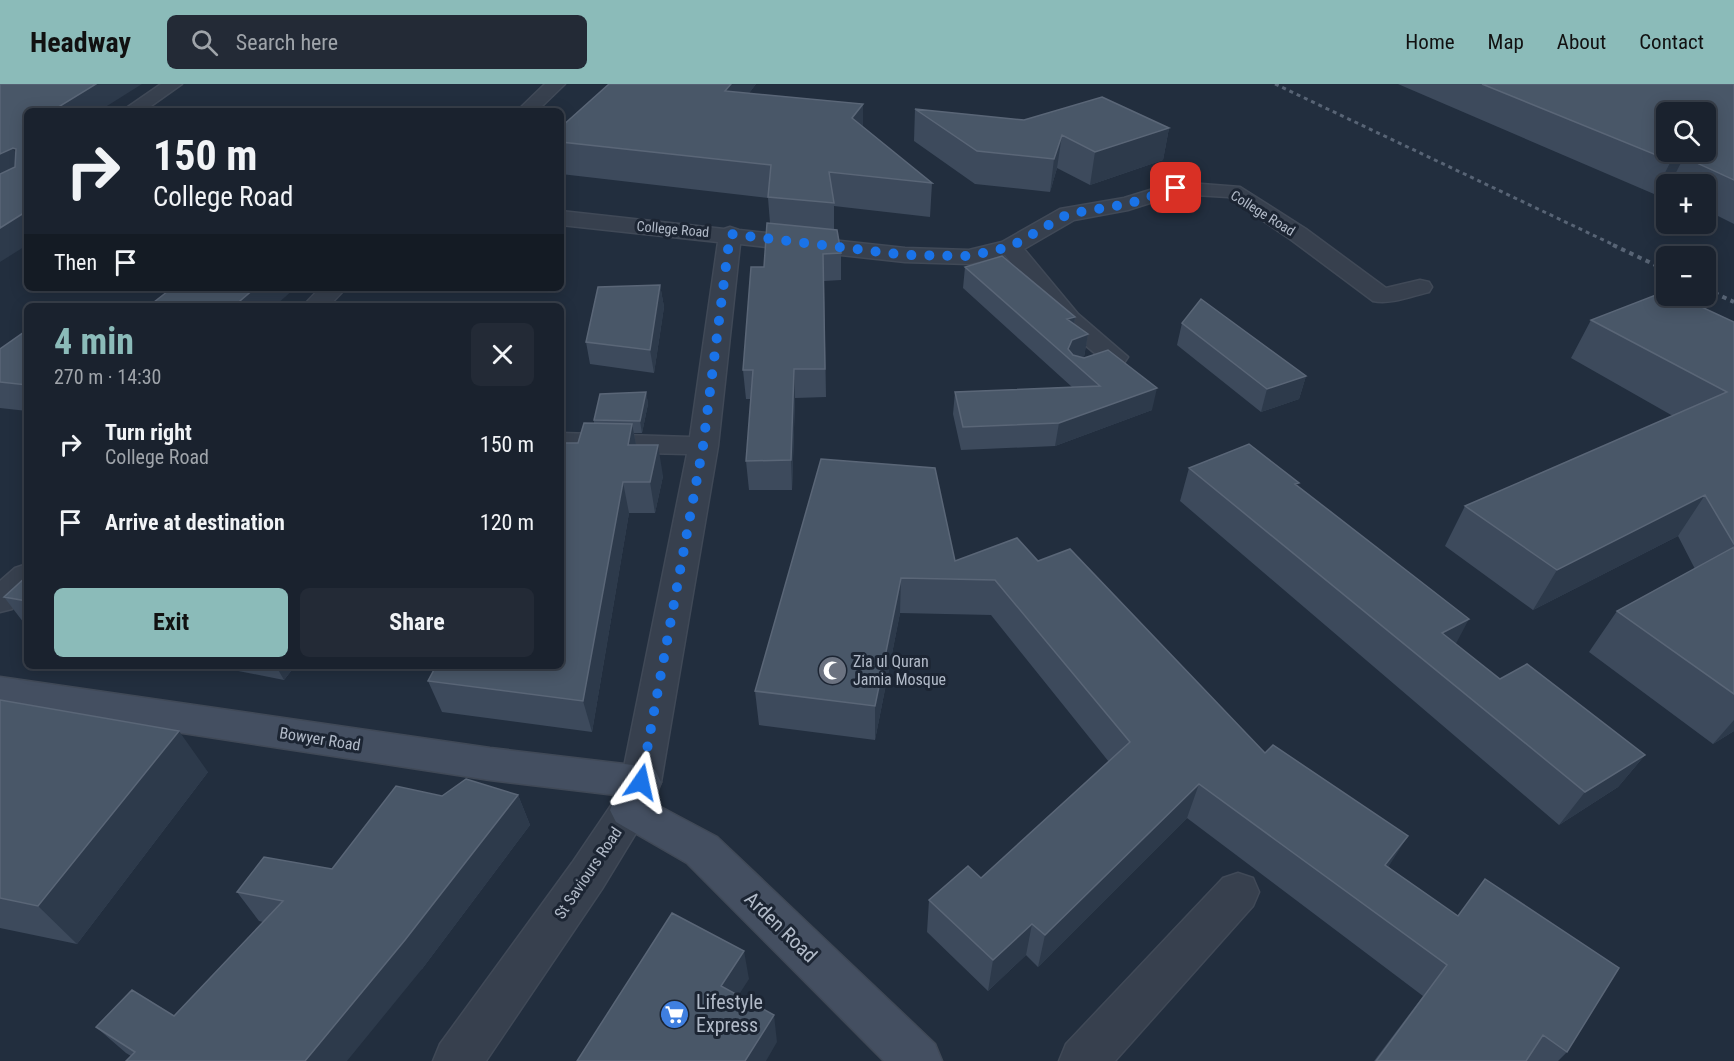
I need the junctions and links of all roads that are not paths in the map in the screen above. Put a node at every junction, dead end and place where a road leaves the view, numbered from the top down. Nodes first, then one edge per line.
1 (173, 84) edge
2 (556, 84) edge
3 (136, 108) edge
4 (529, 108) edge
5 (564, 218) edge
6 (730, 234) junction
7 (1010, 247) junction
8 (1420, 287) dead end
9 (331, 291) edge
10 (318, 303) edge
11 (1080, 370) edge
12 (564, 442) edge
13 (703, 446) junction
14 (24, 579) edge
15 (0, 600) edge
16 (0, 691) edge
17 (635, 796) junction
18 (1238, 892) dead end
19 (457, 1061) edge
20 (918, 1061) edge
21 (1083, 1061) edge

1 - 3 street
2 - 4 street
5 - 6 street, College Road
6 - 7 street, College Road
6 - 13 street, St Saviours Road
7 - 8 street, College Road
7 - 11 street
9 - 10 street
12 - 13 street
13 - 17 street, St Saviours Road
14 - 15 street
16 - 17 main road, Bowyer Road
17 - 19 street, St Saviours Road
17 - 20 main road, Arden Road
18 - 21 street

